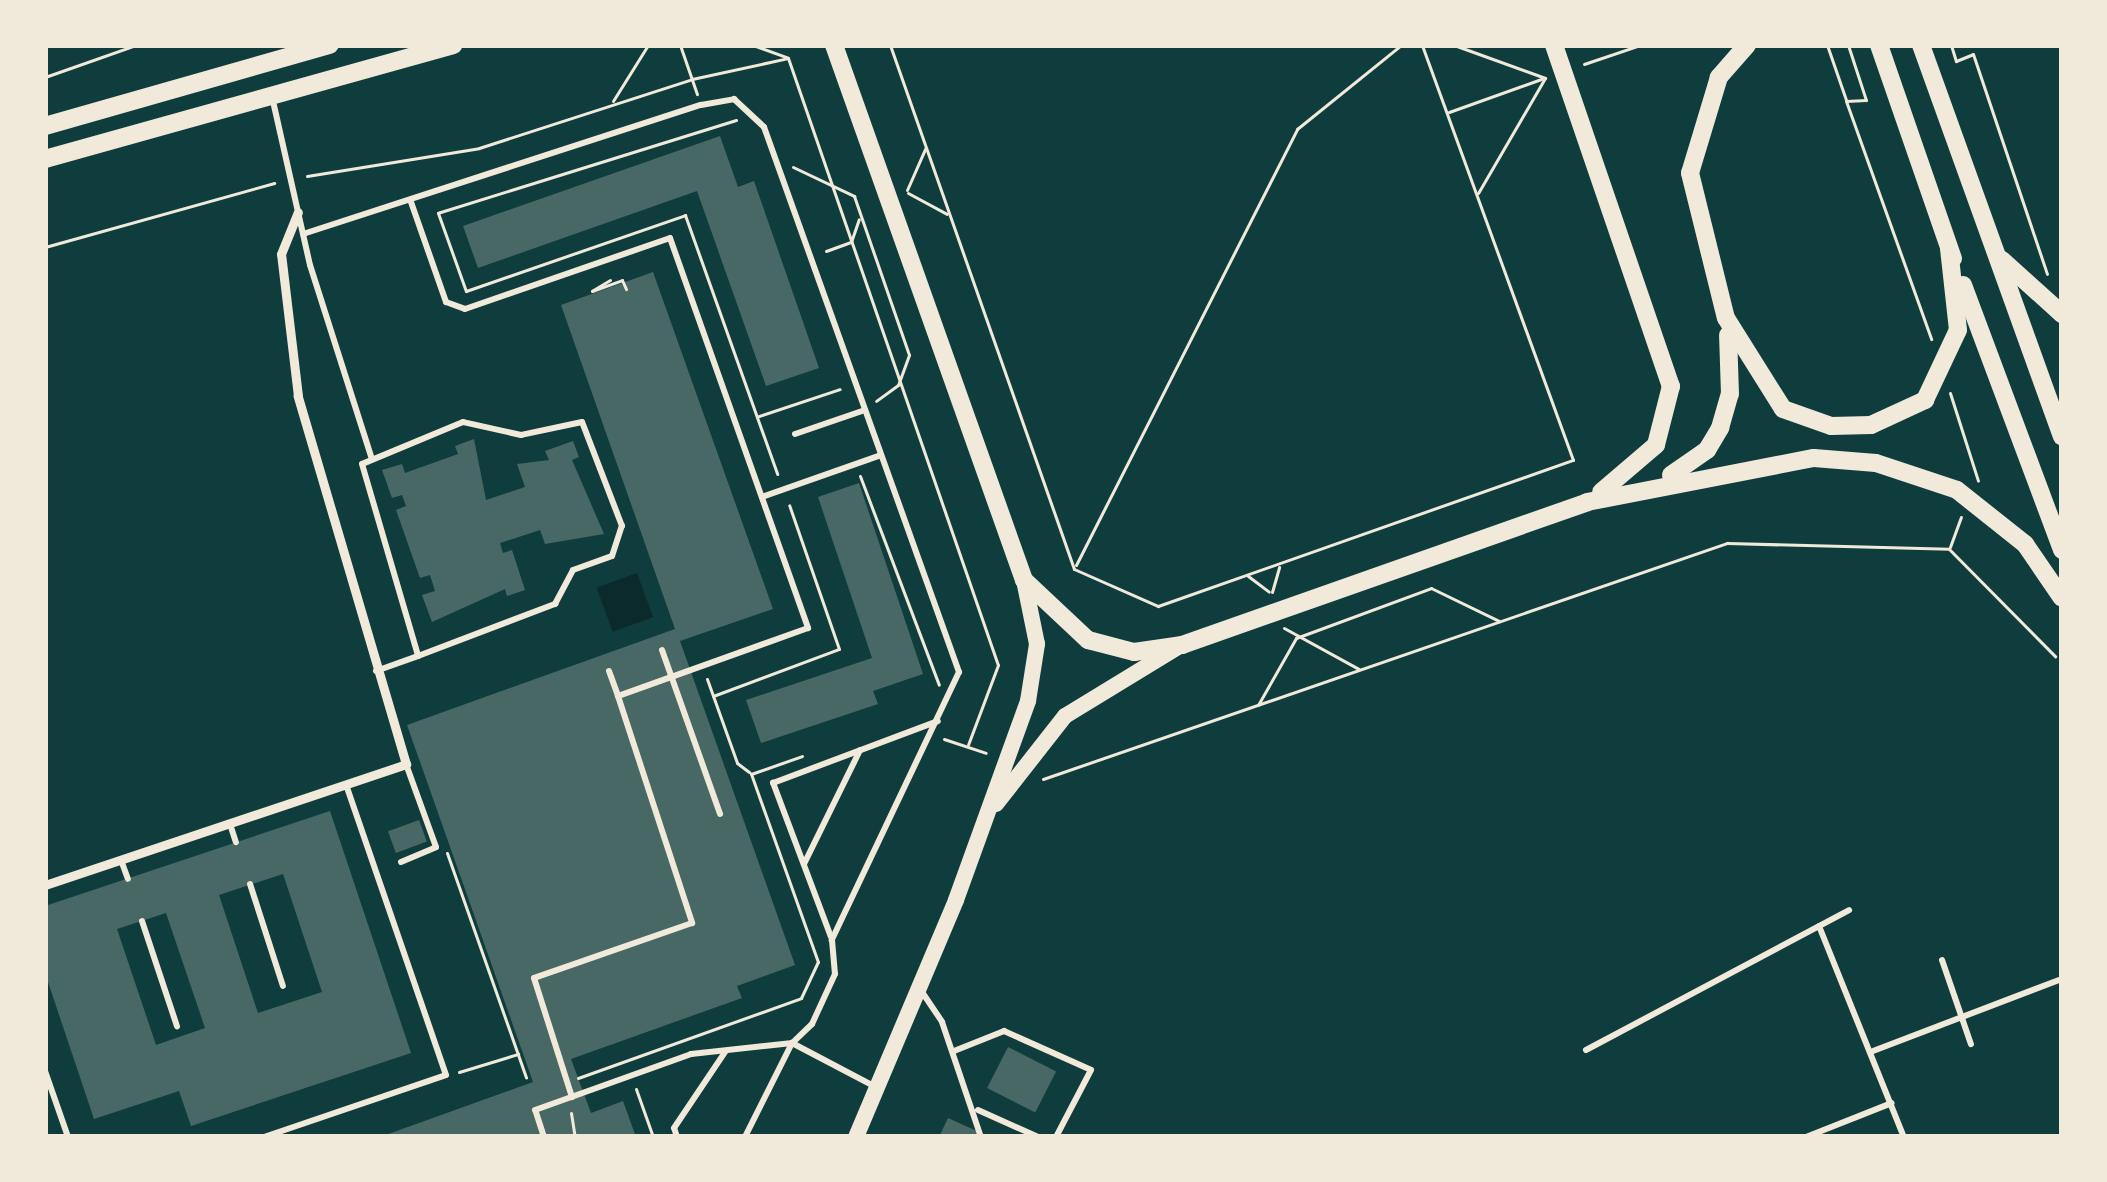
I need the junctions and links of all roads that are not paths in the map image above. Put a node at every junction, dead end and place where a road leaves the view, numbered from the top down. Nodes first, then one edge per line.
1 (330, 45) edge
2 (453, 45) edge
3 (834, 45) edge
4 (1554, 45) edge
5 (1748, 45) edge
6 (1879, 45) edge
7 (1921, 45) edge
8 (272, 97) junction
9 (45, 126) edge
10 (45, 159) edge
11 (411, 202) junction
12 (298, 212) junction
13 (303, 234) junction
14 (1987, 236) junction
15 (1949, 249) junction
16 (2061, 314) edge
17 (1726, 318) junction
18 (865, 410) junction
19 (795, 434) dead end
20 (2062, 436) edge
21 (880, 455) junction
22 (371, 456) junction
23 (1647, 484) junction
24 (762, 497) junction
25 (1587, 502) junction
26 (2062, 550) edge
27 (1024, 580) junction
28 (2062, 598) edge
29 (1182, 645) junction
30 (662, 650) dead end
31 (418, 656) junction
32 (376, 671) junction
33 (609, 671) dead end
34 (672, 676) junction
35 (618, 696) junction
36 (940, 720) junction
37 (860, 750) junction
38 (406, 764) junction
39 (346, 785) junction
40 (719, 814) dead end
41 (988, 814) junction
42 (230, 824) junction
43 (236, 842) dead end
44 (122, 860) junction
45 (400, 862) dead end
46 (804, 864) junction
47 (128, 879) dead end
48 (250, 884) dead end
49 (45, 885) edge
50 (1849, 910) dead end
51 (142, 921) dead end
52 (1819, 926) junction
53 (832, 940) junction
54 (1942, 960) dead end
55 (2062, 979) edge
56 (284, 986) dead end
57 (920, 988) junction
58 (1963, 1017) junction
59 (177, 1026) dead end
60 (792, 1042) junction
61 (1971, 1044) dead end
62 (1586, 1050) dead end
63 (954, 1051) junction
64 (1873, 1051) junction
65 (725, 1052) junction
66 (45, 1071) edge
67 (877, 1087) junction
68 (574, 1100) junction
69 (1892, 1103) junction
70 (979, 1111) junction
71 (68, 1137) edge
72 (264, 1137) edge
73 (544, 1137) edge
74 (677, 1137) edge
75 (745, 1137) edge
76 (856, 1137) edge
77 (981, 1137) edge
78 (1038, 1137) edge
79 (1056, 1137) edge
80 (1806, 1137) edge
81 (1904, 1137) edge

1 - 9 main road
2 - 8 main road
3 - 27 main road
4 - 25 main road
5 - 17 main road
6 - 15 main road
7 - 14 main road
8 - 10 main road
8 - 12 lane
11 - 13 lane
11 - 18 lane
11 - 24 lane
12 - 13 lane
12 - 32 street
13 - 22 lane
14 - 16 main road
14 - 20 main road
15 - 17 main road
15 - 26 main road
17 - 23 main road
18 - 19 lane
18 - 21 lane
21 - 24 lane
21 - 36 lane
22 - 31 lane
22 - 31 lane
23 - 25 main road
23 - 28 main road
24 - 34 lane
25 - 29 main road
27 - 29 main road
27 - 41 main road
29 - 41 main road
30 - 34 lane
31 - 32 lane
32 - 38 street
33 - 35 lane
34 - 35 lane
34 - 40 lane
35 - 68 lane
36 - 37 lane
36 - 53 lane
37 - 46 lane
37 - 46 lane
38 - 39 street
38 - 45 lane
39 - 42 street
39 - 72 lane
41 - 57 main road
42 - 43 lane
42 - 44 street
44 - 47 lane
44 - 49 street
46 - 53 lane
48 - 56 lane
50 - 52 lane
51 - 59 lane
52 - 62 lane
52 - 64 lane
53 - 60 lane
54 - 58 lane
55 - 58 lane
57 - 63 lane
57 - 67 main road
58 - 61 lane
58 - 64 lane
60 - 65 lane
60 - 67 lane
60 - 75 lane
63 - 70 lane
63 - 79 lane
64 - 69 lane
65 - 68 lane
65 - 74 lane
66 - 71 lane
67 - 76 main road
68 - 73 lane
69 - 80 lane
69 - 81 lane
70 - 77 lane
70 - 78 lane

